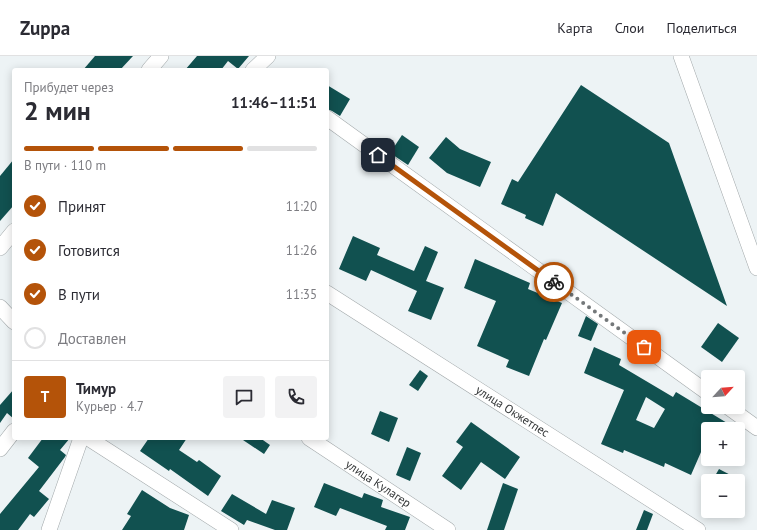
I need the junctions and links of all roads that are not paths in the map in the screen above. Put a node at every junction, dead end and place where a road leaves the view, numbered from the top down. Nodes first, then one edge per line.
1 (161, 56) edge
2 (268, 56) edge
3 (681, 56) edge
4 (151, 68) edge
5 (257, 68) edge
6 (329, 119) edge
7 (12, 233) edge
8 (0, 248) edge
9 (757, 268) edge
10 (329, 294) edge
11 (0, 307) edge
12 (12, 320) edge
13 (701, 387) edge
14 (738, 414) edge
15 (757, 428) edge
16 (12, 434) edge
17 (80, 440) edge
18 (91, 440) edge
19 (312, 440) edge
20 (0, 449) edge
21 (49, 530) edge
22 (231, 530) edge
23 (448, 530) edge
24 (698, 530) edge

1 - 4 street
2 - 5 street
3 - 9 street
6 - 13 street
7 - 8 street
10 - 24 street, улица Окжетпес
11 - 12 street
14 - 15 street
16 - 20 street
17 - 21 street
18 - 22 street
19 - 23 street, улица Кулагер

